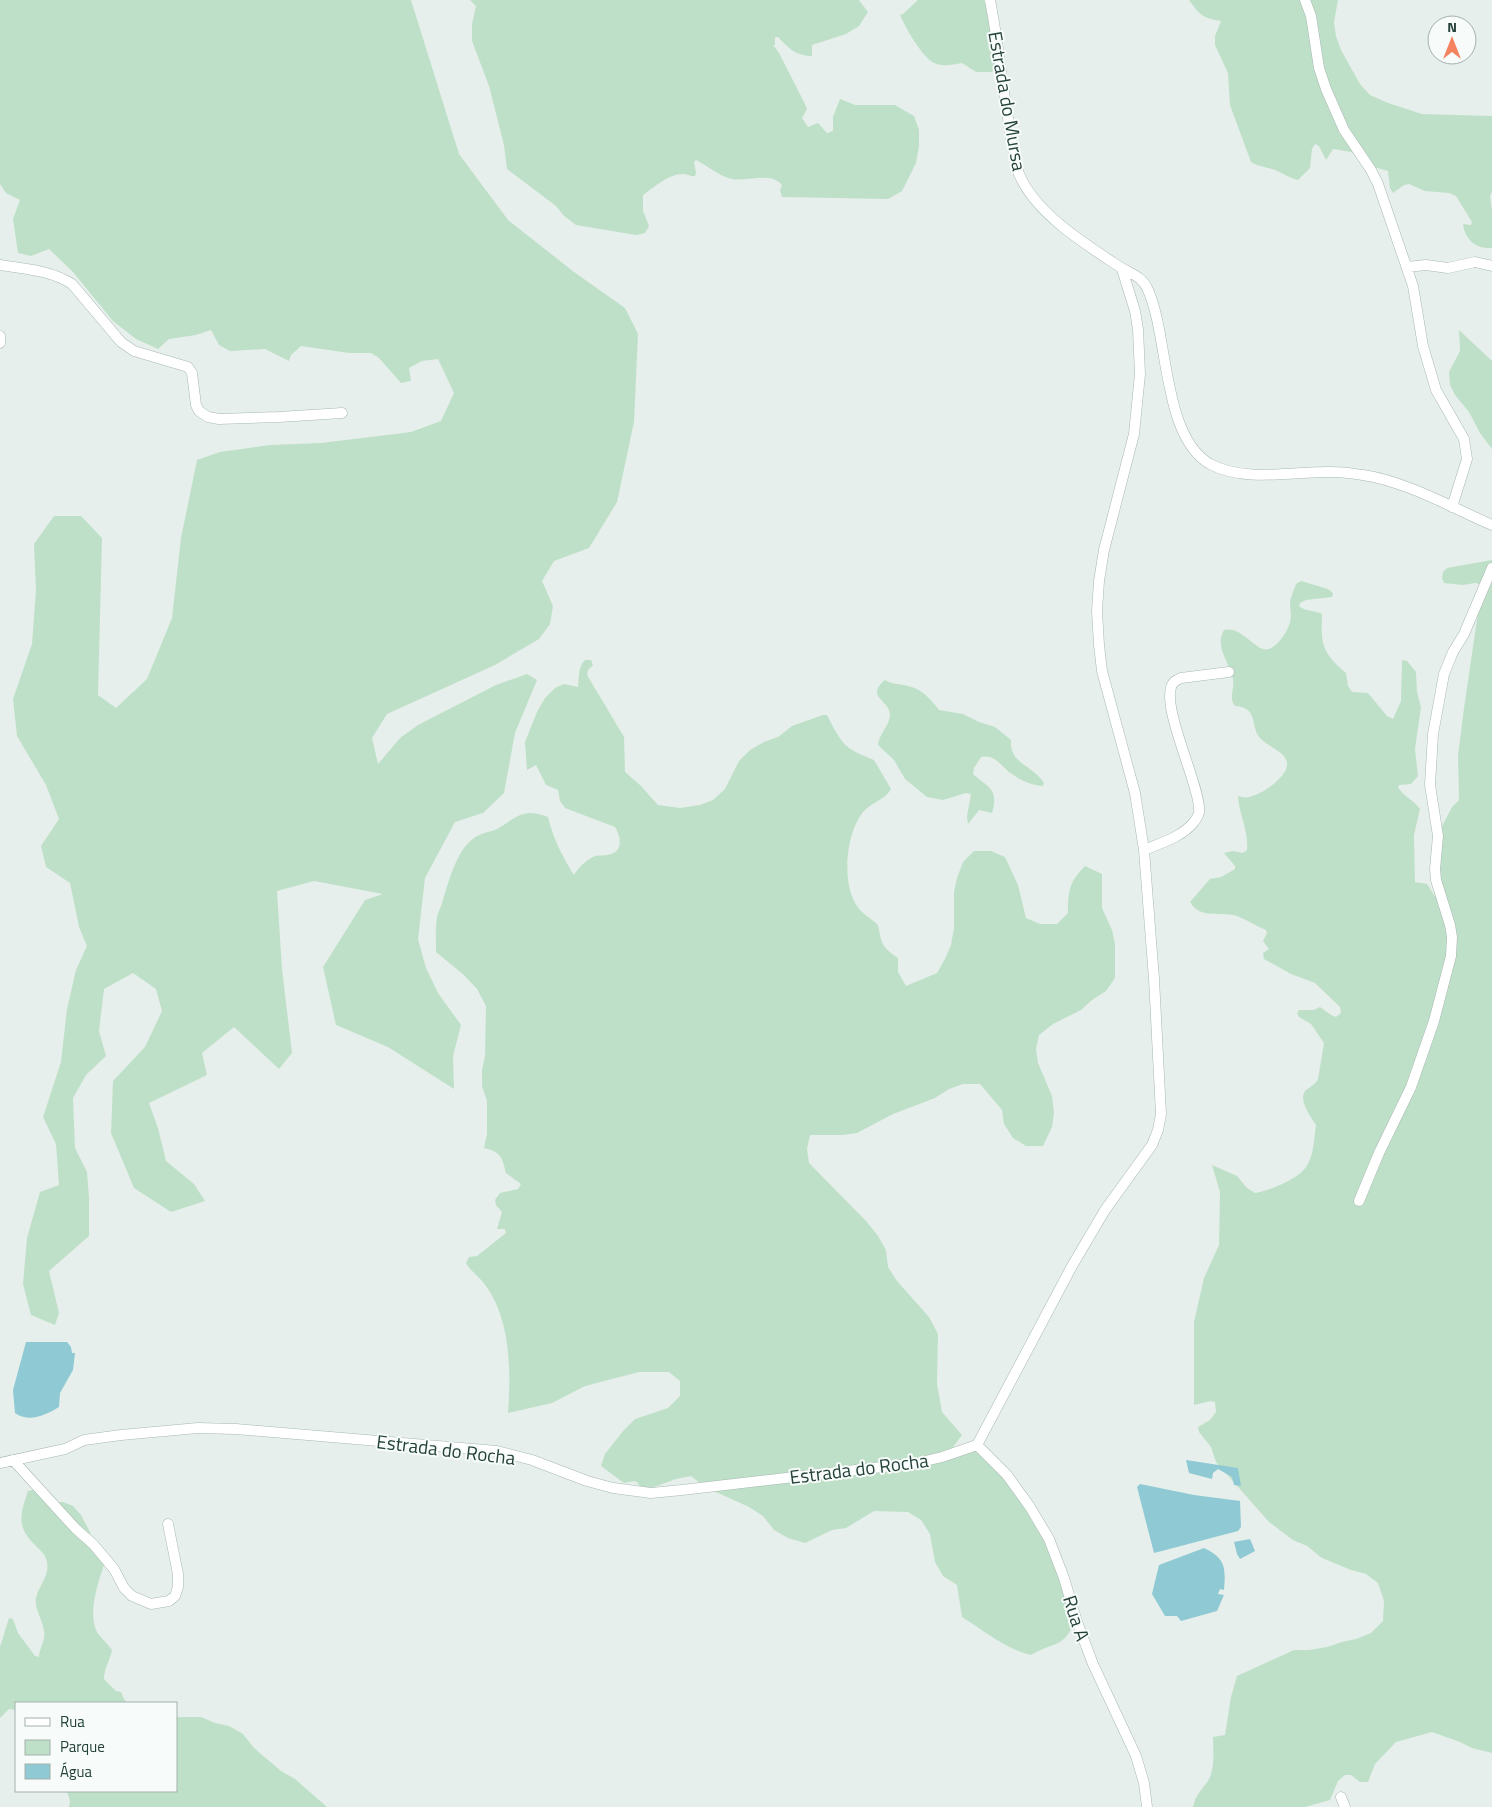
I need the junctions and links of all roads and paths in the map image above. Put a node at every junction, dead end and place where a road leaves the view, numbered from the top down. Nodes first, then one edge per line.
1 (990, 0) edge
2 (1305, 0) edge
3 (0, 265) edge
4 (1492, 266) edge
5 (1407, 267) junction
6 (1122, 269) junction
7 (0, 336) edge
8 (0, 343) edge
9 (342, 412) dead end
10 (1452, 507) junction
11 (1492, 526) edge
12 (1492, 568) edge
13 (1229, 672) dead end
14 (1144, 850) junction
15 (1359, 1201) dead end
16 (978, 1445) junction
17 (13, 1460) junction
18 (0, 1463) edge
19 (168, 1524) dead end
20 (1341, 1797) dead end
21 (1147, 1807) edge
22 (1345, 1807) edge

1 - 6 street, Estrada do Mursa
2 - 5 street
3 - 9 street
4 - 5 street
5 - 10 street
6 - 10 street, Estrada do Mursa
6 - 14 street
7 - 8 street
10 - 11 street, Estrada do Mursa
12 - 15 street
13 - 14 street
14 - 16 street
16 - 17 street, Estrada do Rocha
16 - 21 street, Rua A
17 - 18 street, Estrada do Rocha
17 - 19 street
20 - 22 street

